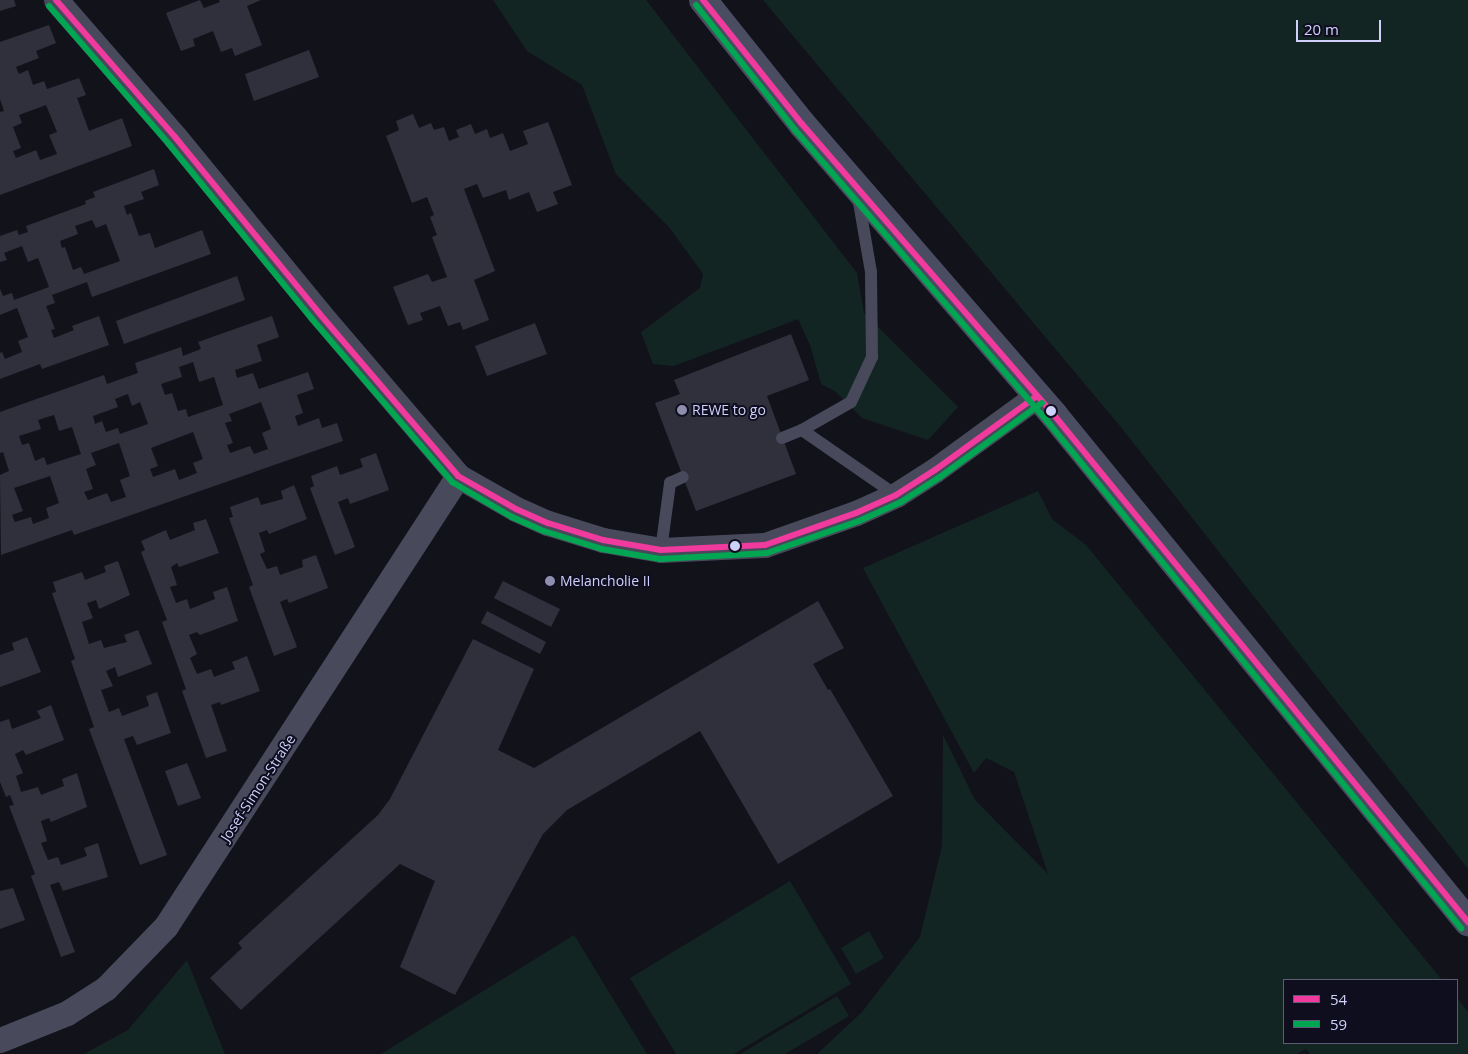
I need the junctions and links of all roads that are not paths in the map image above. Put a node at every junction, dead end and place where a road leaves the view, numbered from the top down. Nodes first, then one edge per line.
1 (56, 0) edge
2 (703, 0) edge
3 (857, 187) junction
4 (1037, 396) junction
5 (802, 430) junction
6 (782, 438) dead end
7 (458, 476) junction
8 (683, 478) dead end
9 (896, 495) junction
10 (661, 550) junction
11 (1468, 922) edge
12 (0, 1040) edge

1 - 7 street
2 - 3 main road
3 - 4 main road
3 - 5 lane
4 - 9 street
4 - 11 main road
5 - 6 lane
5 - 9 lane
7 - 10 street
7 - 12 street, Josef-Simon-Straße
8 - 10 lane
9 - 10 street

